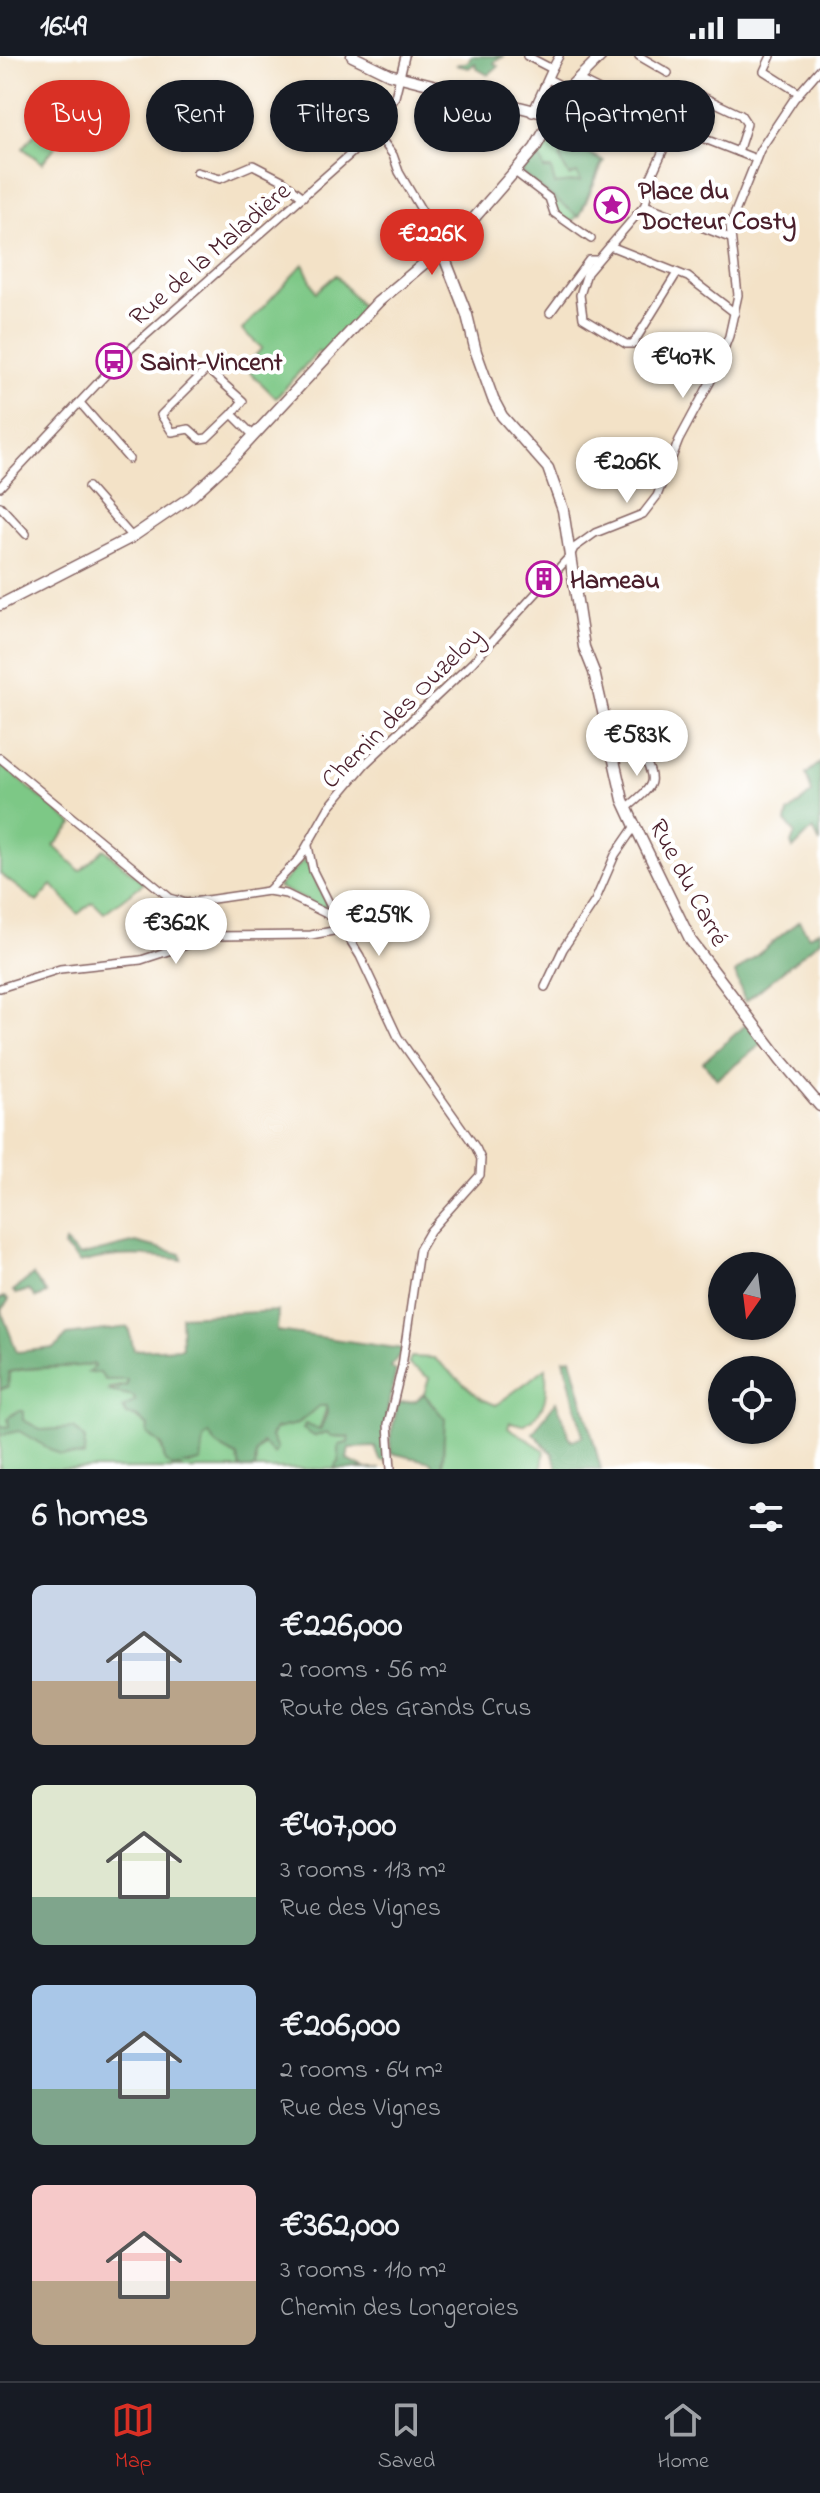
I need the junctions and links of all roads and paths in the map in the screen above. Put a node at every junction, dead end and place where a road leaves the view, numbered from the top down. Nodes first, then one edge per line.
1 (352, 56) edge
2 (405, 56) edge
3 (527, 56) edge
4 (559, 56) edge
5 (639, 56) edge
6 (771, 56) edge
7 (599, 57) edge
8 (552, 69) junction
9 (820, 69) edge
10 (668, 73) dead end
11 (399, 77) junction
12 (548, 79) joint
13 (577, 79) edge
14 (398, 82) edge
15 (799, 93) junction
16 (715, 103) edge
17 (532, 113) junction
18 (536, 113) edge
19 (715, 143) edge
20 (536, 145) edge
21 (353, 152) edge
22 (391, 152) edge
23 (665, 152) edge
24 (738, 152) junction
25 (756, 159) junction
26 (197, 172) dead end
27 (515, 172) junction
28 (303, 197) junction
29 (645, 205) junction
30 (730, 238) junction
31 (591, 239) dead end
32 (610, 246) junction
33 (442, 248) junction
34 (597, 260) junction
35 (677, 273) junction
36 (550, 313) dead end
37 (735, 313) junction
38 (81, 404) junction
39 (232, 414) junction
40 (254, 436) junction
41 (129, 459) dead end
42 (0, 487) edge
43 (88, 487) dead end
44 (0, 506) edge
45 (26, 534) dead end
46 (132, 537) junction
47 (570, 556) junction
48 (0, 605) edge
49 (640, 748) dead end
50 (0, 758) edge
51 (627, 808) junction
52 (635, 826) junction
53 (308, 843) junction
54 (268, 891) junction
55 (337, 919) junction
56 (344, 929) junction
57 (545, 987) dead end
58 (0, 988) edge
59 (820, 1106) edge
60 (391, 1469) edge

1 - 11 main road
2 - 11 street, Rue de la Maladière
3 - 8 street
4 - 8 street
5 - 10 street
6 - 15 street
7 - 13 main road
8 - 12 street
9 - 15 street
11 - 14 street, Rue de la Maladière
11 - 17 main road
12 - 17 street
15 - 25 street
16 - 24 street
17 - 18 main road
19 - 24 street
20 - 27 main road
21 - 28 street, Rue de la Maladière
22 - 33 street
23 - 29 street
24 - 25 street
25 - 30 street
26 - 28 street
27 - 31 street
27 - 33 main road
28 - 38 street, Rue de la Maladière
29 - 30 street
29 - 32 street
30 - 37 street, Chemin des Ouzeloy
32 - 34 street
32 - 35 street
33 - 40 main road
33 - 47 main road, Rue du Carré
34 - 35 street
34 - 36 street
35 - 37 street
37 - 47 street, Chemin des Ouzeloy
38 - 41 street
38 - 42 street, Rue de la Maladière
39 - 39 street
39 - 40 street
40 - 46 main road
43 - 46 street
44 - 45 street
46 - 48 main road
47 - 51 main road, Rue du Carré
47 - 53 street, Chemin des Ouzeloy
49 - 51 street
50 - 54 street
51 - 52 main road, Rue du Carré
52 - 57 street
52 - 59 main road, Rue du Carré
53 - 54 street, Chemin des Ouzeloy
53 - 55 street
54 - 55 street
55 - 56 street
56 - 58 street
56 - 60 street

